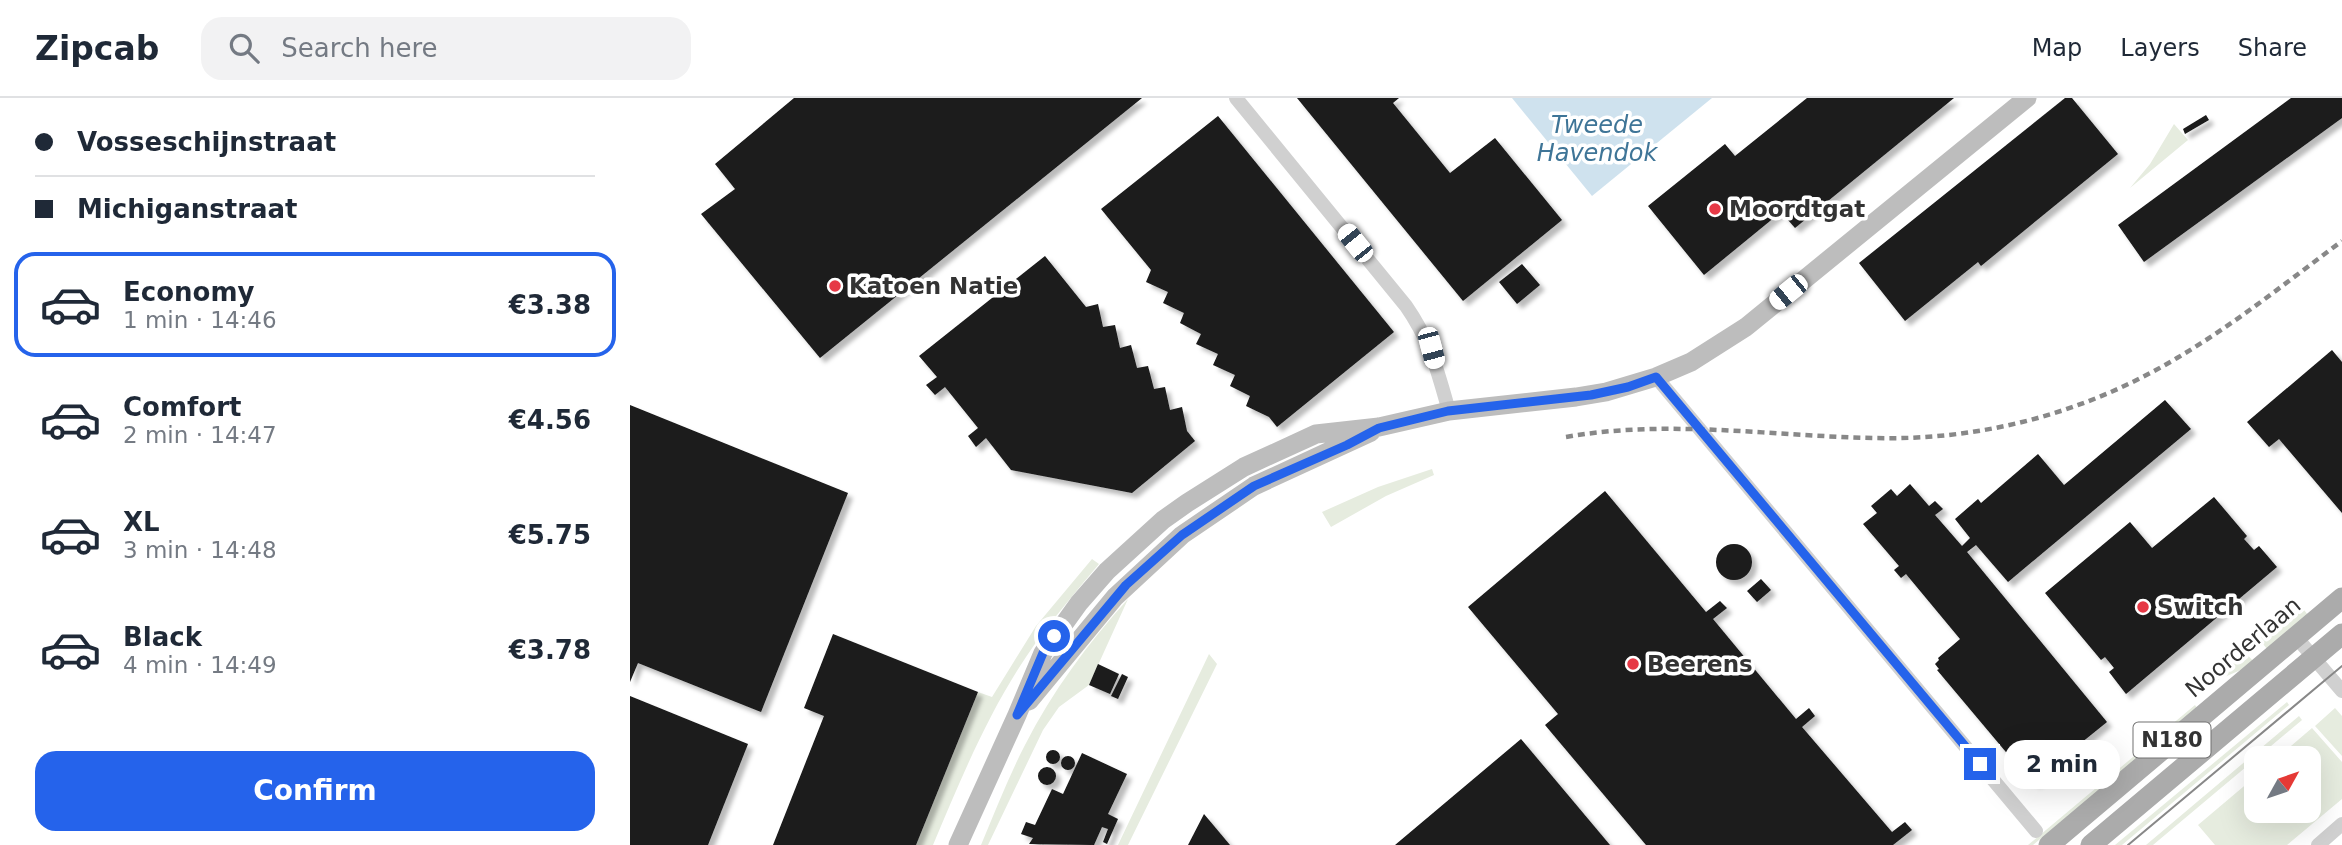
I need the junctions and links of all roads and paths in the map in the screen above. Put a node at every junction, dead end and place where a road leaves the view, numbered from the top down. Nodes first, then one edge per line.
1 (1236, 98) edge
2 (2027, 98) edge
3 (1656, 377) junction
4 (1448, 411) junction
5 (2342, 598) edge
6 (2342, 634) edge
7 (2296, 636) junction
8 (2315, 659) junction
9 (2342, 691) edge
10 (2342, 824) edge
11 (2043, 838) edge
12 (958, 845) edge
13 (2091, 845) edge
14 (2318, 845) edge

1 - 4 street
2 - 3 street
3 - 4 street
3 - 11 street
4 - 12 street
5 - 7 main road, Noorderlaan / N180
6 - 8 main road, N180
7 - 8 street
7 - 11 main road, Noorderlaan / N180
8 - 9 street
8 - 13 main road, N180
10 - 14 street

